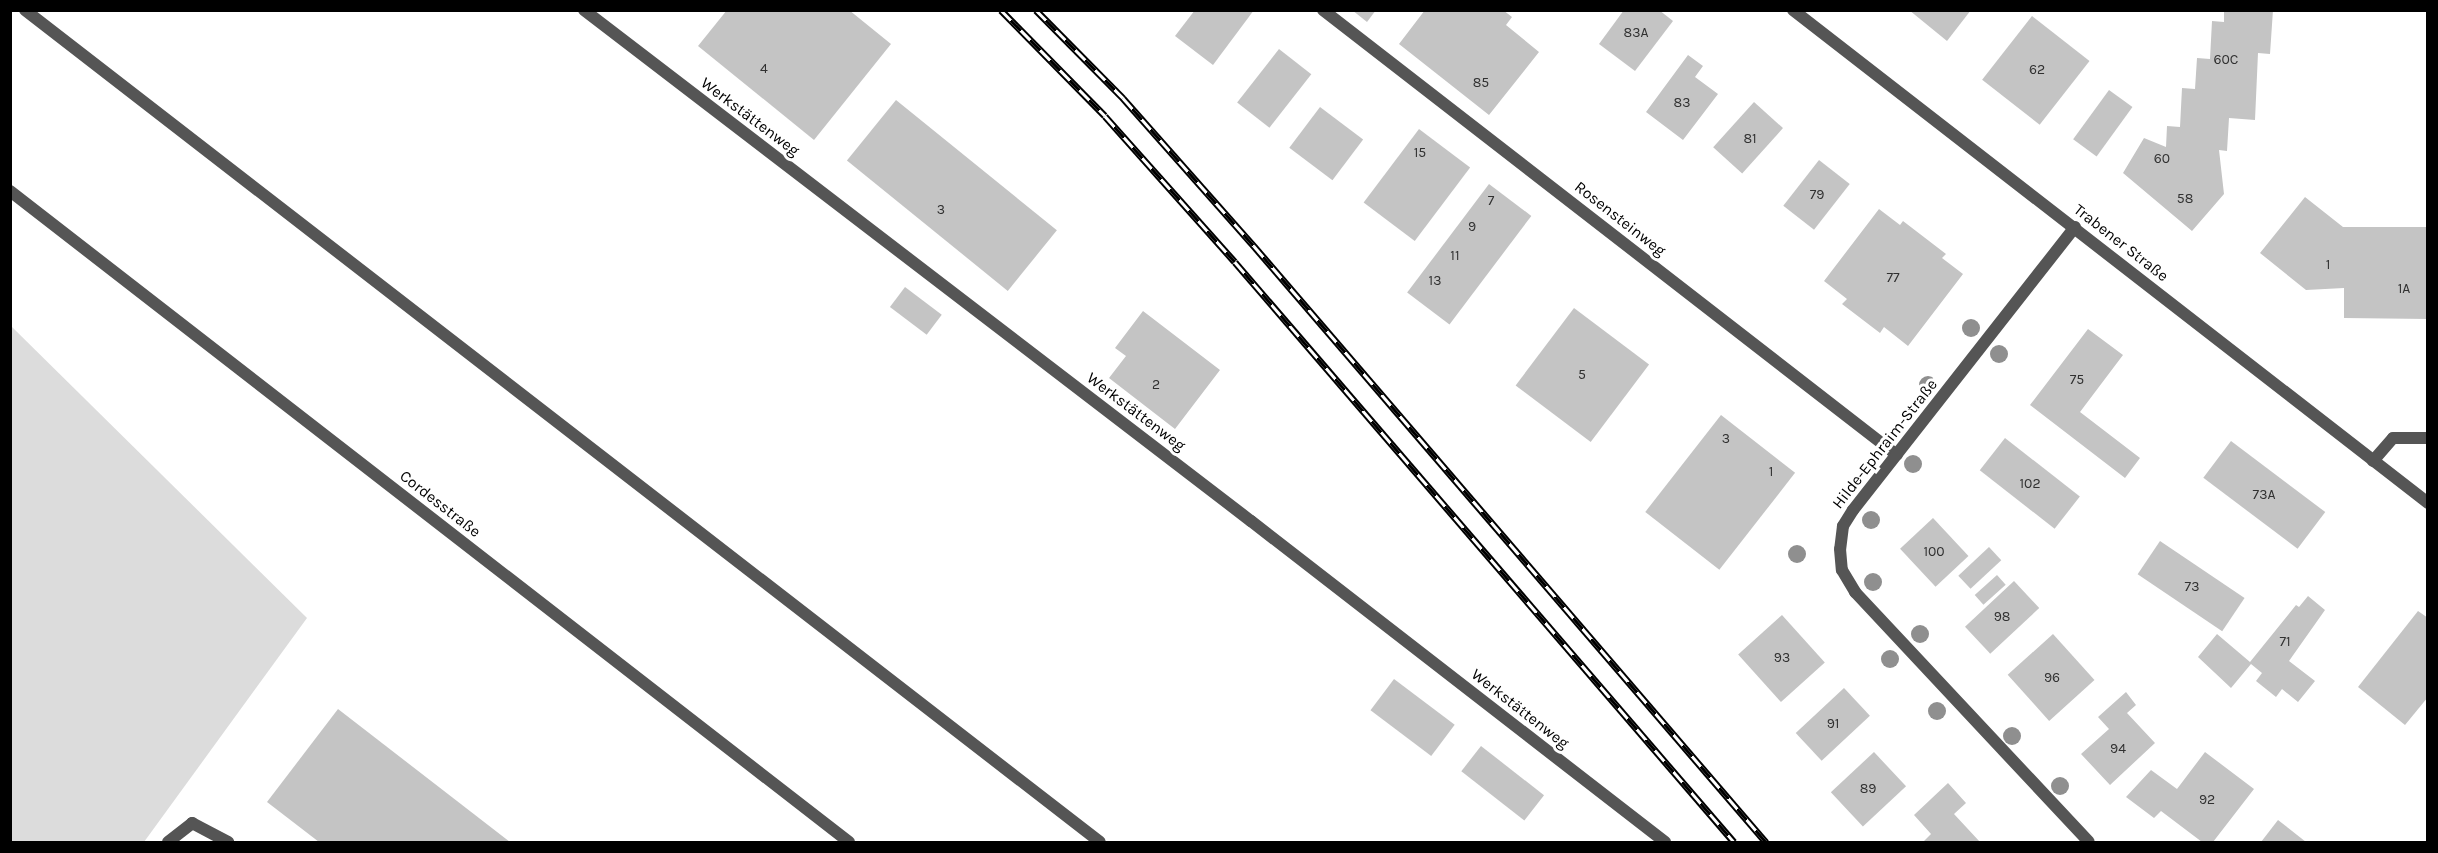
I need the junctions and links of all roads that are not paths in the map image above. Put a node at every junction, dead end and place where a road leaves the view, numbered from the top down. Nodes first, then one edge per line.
1 (25, 10) edge
2 (584, 10) edge
3 (1323, 10) edge
4 (1793, 10) edge
5 (10, 191) edge
6 (2075, 227) junction
7 (2427, 438) edge
8 (1897, 455) junction
9 (2373, 461) junction
10 (2427, 503) edge
11 (168, 843) edge
12 (228, 843) edge
13 (849, 843) edge
14 (1100, 843) edge
15 (1665, 843) edge
16 (2089, 843) edge

1 - 14 street
2 - 15 street, Werkstättenweg
3 - 8 street, Rosensteinweg
4 - 6 street, Trabener Straße
5 - 13 street, Cordesstraße
6 - 8 street, Hilde-Ephraim-Straße
6 - 9 street, Trabener Straße
7 - 9 street
8 - 16 street, Hilde-Ephraim-Straße
9 - 10 street, Trabener Straße
11 - 12 street

